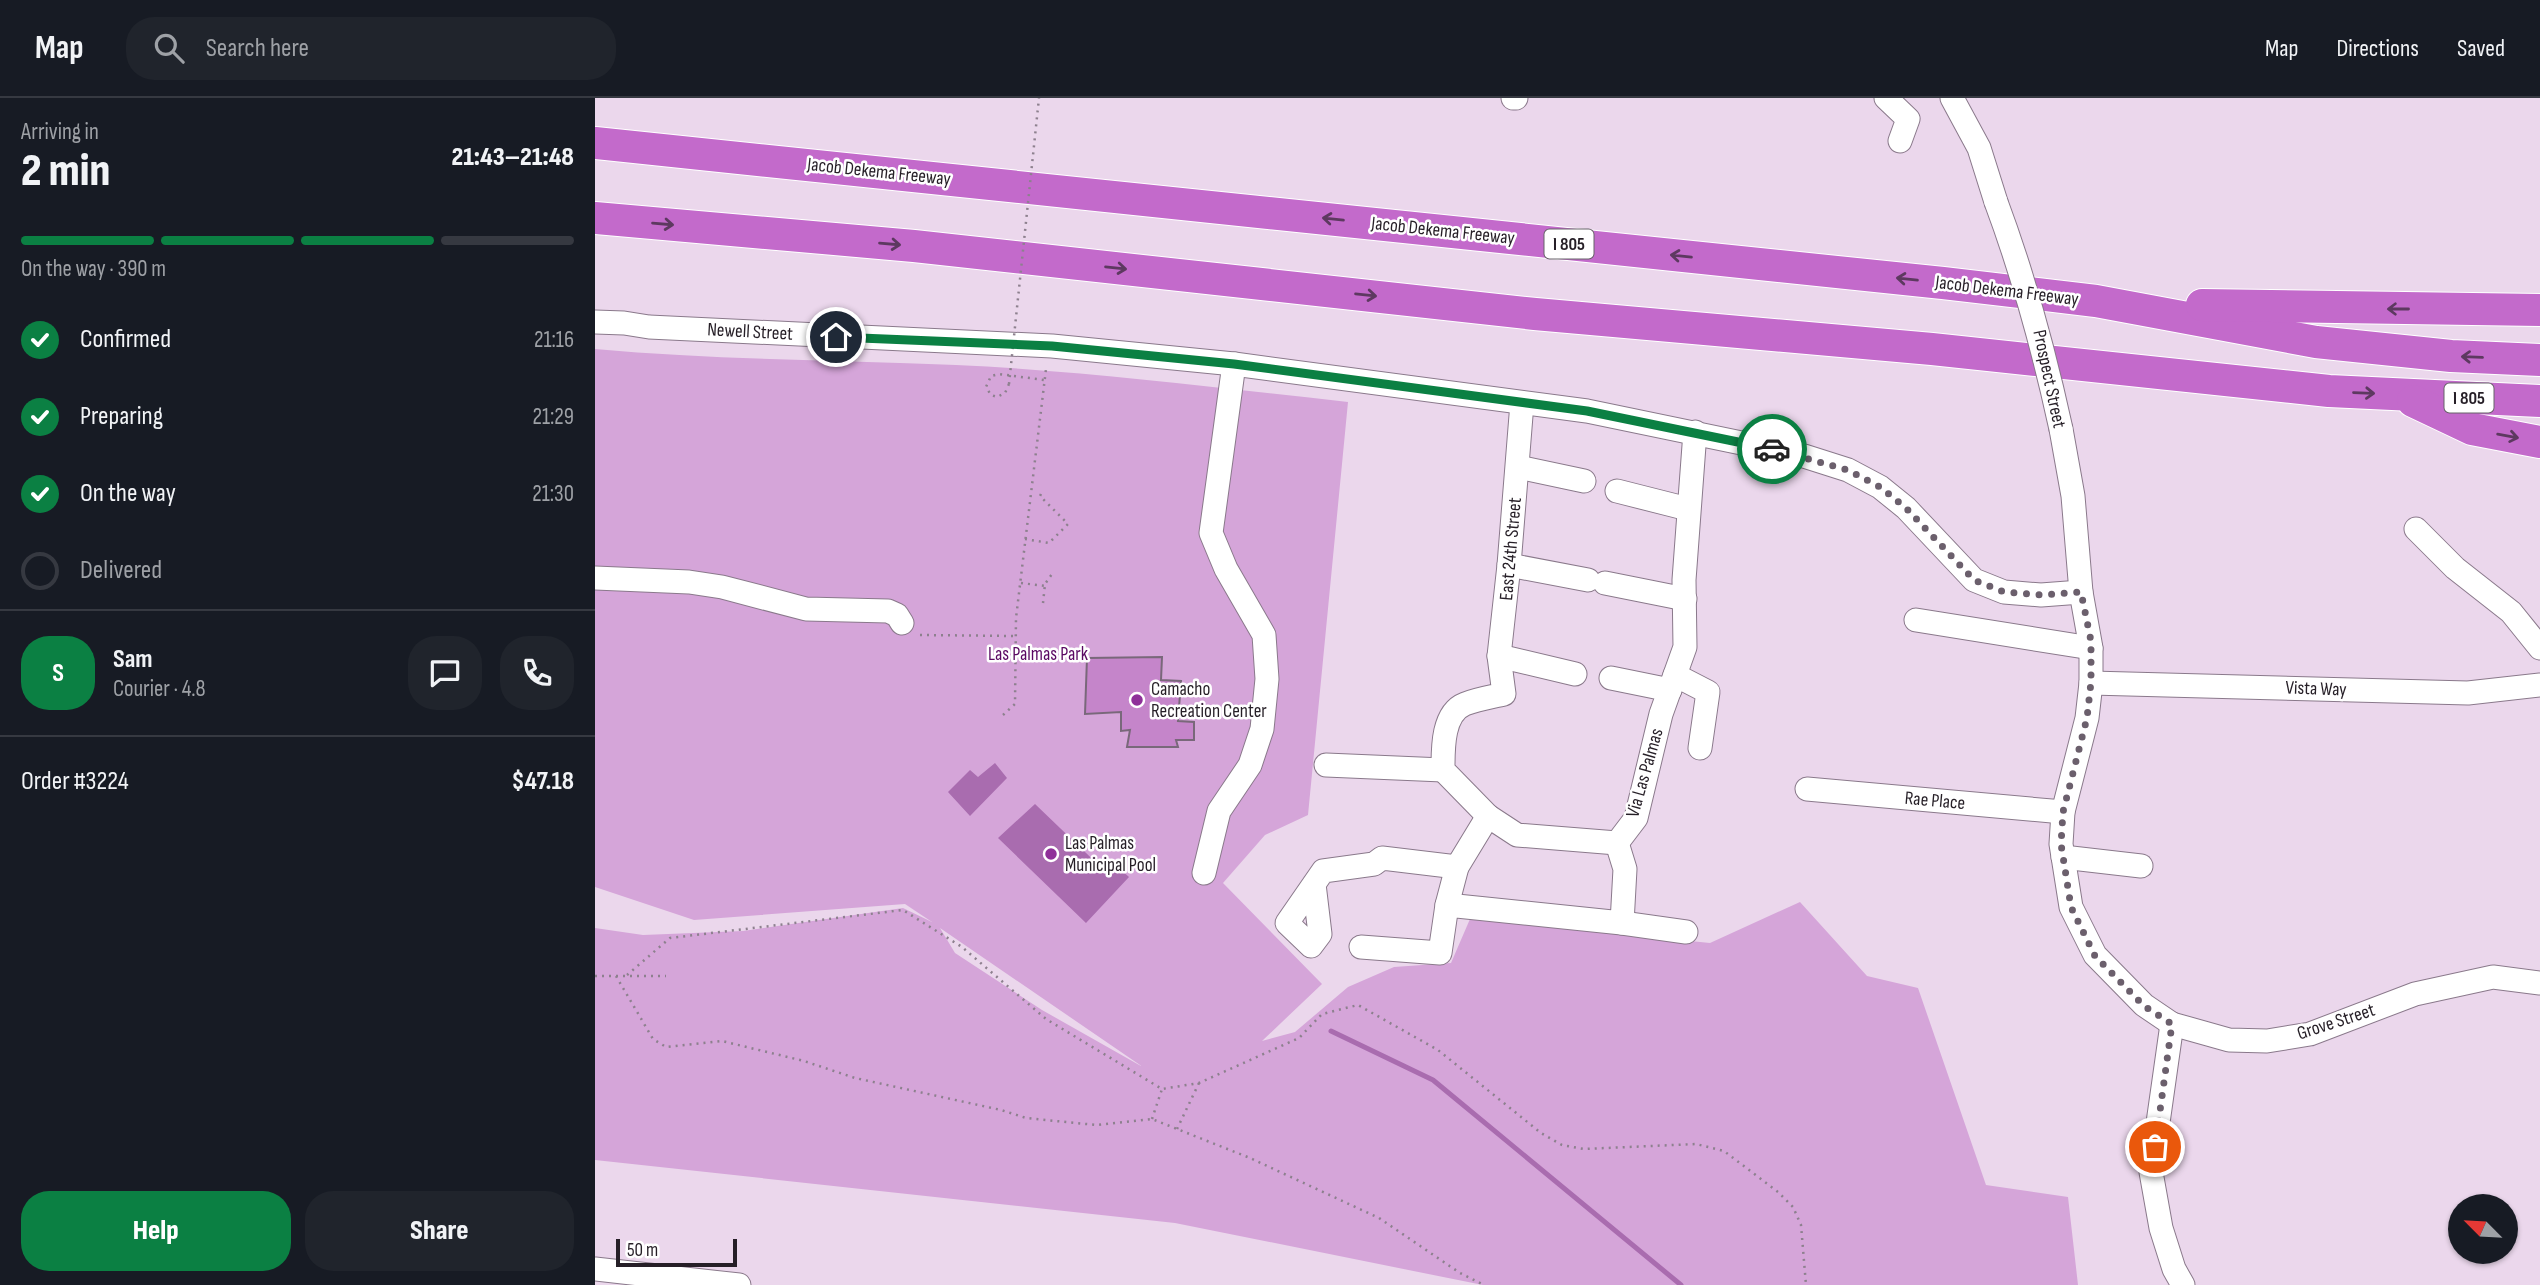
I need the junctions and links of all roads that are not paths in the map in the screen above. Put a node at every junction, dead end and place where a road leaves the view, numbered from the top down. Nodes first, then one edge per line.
1 (1887, 98) edge
2 (1952, 98) edge
3 (1900, 141) dead end
4 (595, 143) edge
5 (595, 218) edge
6 (2096, 302) junction
7 (2540, 310) edge
8 (595, 322) edge
9 (649, 327) junction
10 (595, 337) edge
11 (2540, 360) edge
12 (1234, 364) junction
13 (2399, 394) junction
14 (2540, 401) edge
15 (1522, 403) junction
16 (1695, 432) junction
17 (2540, 442) edge
18 (1518, 467) junction
19 (1584, 481) dead end
20 (1617, 491) dead end
21 (1688, 509) junction
22 (2416, 529) dead end
23 (1509, 565) junction
24 (595, 578) edge
25 (2081, 592) junction
26 (1685, 600) junction
27 (1916, 620) dead end
28 (911, 629) road end
29 (2091, 648) junction
30 (2540, 648) edge
31 (1499, 656) junction
32 (1575, 674) dead end
33 (1611, 678) dead end
34 (2091, 682) junction
35 (1672, 683) junction
36 (2540, 685) edge
37 (1700, 748) dead end
38 (1326, 765) dead end
39 (1443, 770) junction
40 (1807, 789) dead end
41 (2063, 812) junction
42 (1488, 816) junction
43 (1617, 843) junction
44 (2063, 857) junction
45 (2141, 866) dead end
46 (1457, 867) junction
47 (1204, 873) dead end
48 (1314, 884) dead end
49 (1447, 905) junction
50 (1622, 923) junction
51 (1686, 932) dead end
52 (1361, 947) dead end
53 (2540, 983) edge
54 (2172, 1024) junction
55 (595, 1269) edge
56 (739, 1285) edge
57 (2183, 1285) edge

1 - 3 street
2 - 25 street, Prospect Street, bridge
6 -> 4 highway, Jacob Dekema Freeway / I 805
5 -> 13 highway, I 805
7 -> 6 highway
11 -> 6 highway, Jacob Dekema Freeway / I 805
8 - 9 street, Newell Street
9 - 10 street, Newell Street
9 - 12 street, Newell Street
12 - 15 street, Newell Street
12 - 47 street
13 - 14 highway, I 805
13 -> 17 highway
15 - 16 street, Newell Street
15 - 18 street, East 24th Street
16 - 21 street, Via Las Palmas
16 - 25 street, Newell Street
18 - 19 street
18 - 23 street, East 24th Street
20 - 21 street
21 - 26 street, Via Las Palmas
22 - 30 street
23 - 26 street
23 - 31 street, East 24th Street
24 - 28 street
25 - 29 street, Grove Street
26 - 35 street, Via Las Palmas
27 - 29 street
29 - 34 street, Grove Street
31 - 32 street
31 - 39 street, East 24th Street
33 - 35 street
34 - 36 street, Vista Way
34 - 41 street, Grove Street
35 - 37 street
35 - 43 street, Via Las Palmas
38 - 39 street
39 - 42 street
40 - 41 street, Rae Place
41 - 44 street, Grove Street
42 - 43 street
42 - 46 street
43 - 50 street
44 - 45 street
44 - 54 street, Grove Street
46 - 48 street
46 - 49 street
49 - 50 street
49 - 52 street
50 - 51 street
53 - 54 street, Grove Street
54 - 57 street
55 - 56 street

